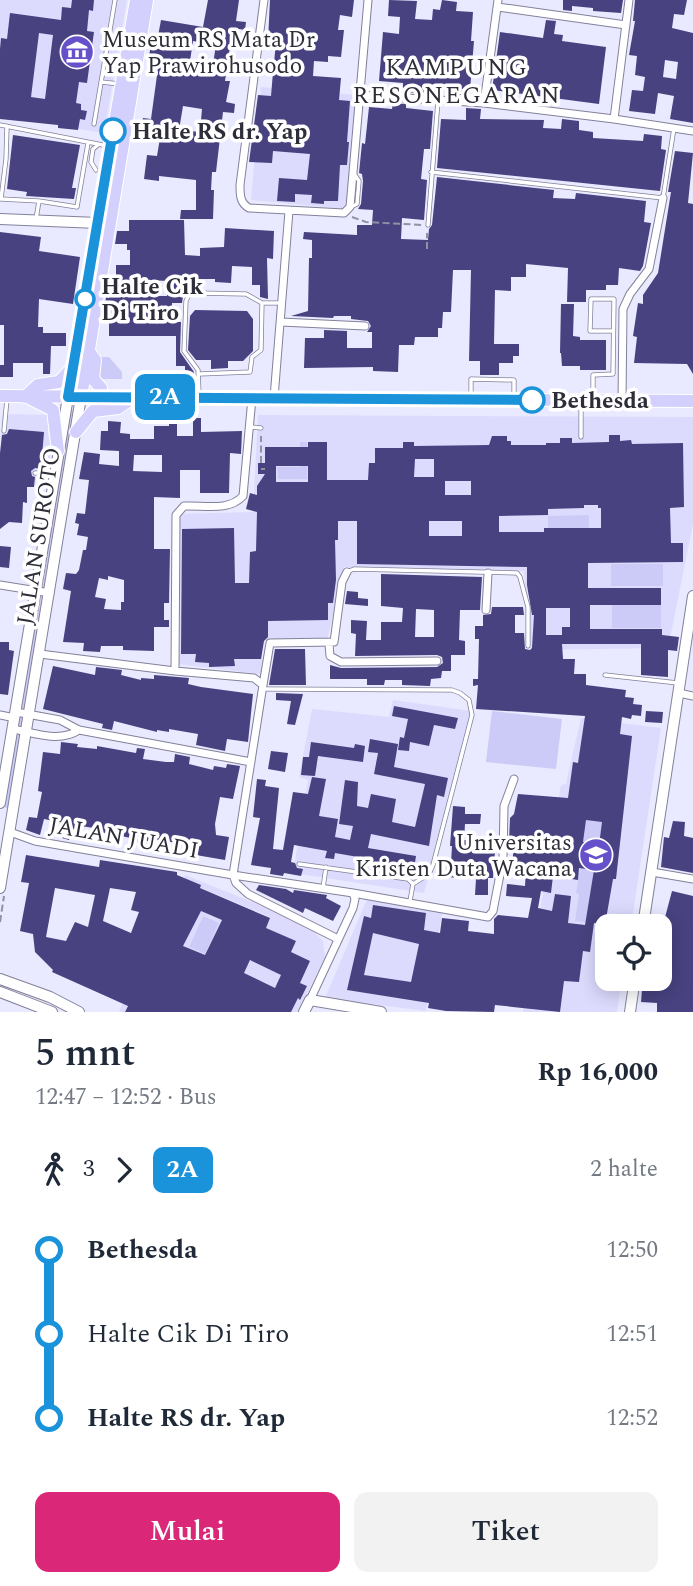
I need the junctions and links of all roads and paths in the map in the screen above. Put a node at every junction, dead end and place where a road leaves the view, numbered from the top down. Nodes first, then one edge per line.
1 (116, 0) edge
2 (135, 0) edge
3 (147, 0) edge
4 (264, 0) edge
5 (368, 0) edge
6 (629, 0) edge
7 (498, 3) edge
8 (626, 25) junction
9 (101, 82) junction
10 (127, 85) junction
11 (361, 95) junction
12 (438, 101) junction
13 (484, 103) junction
14 (614, 119) junction
15 (94, 124) dead end
16 (0, 125) edge
17 (7, 126) junction
18 (674, 128) junction
19 (693, 131) edge
20 (88, 143) junction
21 (105, 146) junction
22 (84, 167) junction
23 (101, 170) junction
24 (431, 172) junction
25 (663, 198) junction
26 (39, 201) junction
27 (348, 210) junction
28 (289, 211) junction
29 (0, 219) edge
30 (36, 220) junction
31 (103, 224) junction
32 (428, 225) junction
33 (427, 249) dead end
34 (262, 303) junction
35 (282, 303) junction
36 (281, 321) junction
37 (365, 326) dead end
38 (613, 331) junction
39 (88, 350) junction
40 (73, 366) junction
41 (199, 374) junction
42 (102, 388) dead end
43 (3, 396) edge
44 (25, 397) junction
45 (74, 397) junction
46 (134, 397) junction
47 (199, 398) junction
48 (251, 398) junction
49 (274, 398) junction
50 (470, 400) junction
51 (514, 400) junction
52 (587, 400) junction
53 (622, 401) junction
54 (693, 401) edge
55 (250, 428) junction
56 (261, 428) joint
57 (4, 431) dead end
58 (76, 432) junction
59 (581, 437) dead end
60 (58, 451) junction
61 (261, 463) dead end
62 (261, 469) dead end
63 (265, 469) dead end
64 (35, 472) dead end
65 (47, 473) dead end
66 (347, 572) joint
67 (488, 573) junction
68 (0, 585) edge
69 (37, 591) junction
70 (50, 593) junction
71 (693, 596) edge
72 (486, 610) dead end
73 (691, 618) edge
74 (329, 644) junction
75 (528, 646) dead end
76 (40, 654) junction
77 (437, 661) dead end
78 (175, 671) junction
79 (605, 675) dead end
80 (262, 687) junction
81 (679, 688) junction
82 (693, 696) edge
83 (29, 714) junction
84 (0, 715) edge
85 (15, 720) junction
86 (79, 730) junction
87 (26, 732) junction
88 (251, 762) junction
89 (514, 779) dead end
90 (0, 803) edge
91 (5, 830) edge
92 (299, 863) dead end
93 (326, 867) junction
94 (652, 872) junction
95 (233, 875) junction
96 (693, 879) edge
97 (413, 884) junction
98 (0, 888) edge
99 (323, 888) junction
100 (353, 893) junction
101 (410, 903) junction
102 (645, 914) edge
103 (338, 939) junction
104 (0, 979) edge
105 (633, 991) edge
106 (0, 992) edge
107 (310, 1000) junction
108 (52, 1012) edge
109 (79, 1012) edge
110 (304, 1012) edge
111 (381, 1012) edge
112 (629, 1012) edge

1 - 9 lane
2 - 10 main road
3 - 10 main road
4 - 28 street
5 - 11 street
6 - 8 street
7 - 8 street
7 - 13 street
8 - 14 street
9 - 10 lane
9 - 15 lane
10 - 21 main road
10 - 31 main road
11 - 12 street
11 - 27 street
12 - 13 street
12 - 24 lane
13 - 14 street
14 - 18 street
16 - 17 lane
17 - 20 lane
17 - 26 lane
18 - 19 street
18 - 25 lane
20 - 21 lane
20 - 22 lane
21 - 23 main road
22 - 23 lane
22 - 26 lane
23 - 31 main road
24 - 25 lane
24 - 32 lane
25 - 53 street
26 - 30 lane
27 - 28 street
27 - 32 path
28 - 35 street
29 - 30 main road
30 - 31 main road
31 - 39 main road
31 - 40 main road
32 - 33 path
34 - 35 lane
34 - 41 lane
34 - 41 lane
35 - 36 street
36 - 37 street
36 - 49 street
38 - 38 lane
38 - 52 lane
39 - 42 main road
39 - 45 main road
40 - 44 main road
40 - 45 main road
41 - 47 lane
43 - 44 main road
43 - 57 lane
44 - 45 main road
44 - 60 main road
45 - 46 main road
45 - 58 main road, JALAN SUROTO
45 - 60 main road, JALAN SUROTO
46 - 47 main road
46 - 58 main road
47 - 48 main road
48 - 49 main road
48 - 55 street
49 - 50 main road
50 - 51 main road
50 - 51 lane
51 - 52 main road
52 - 53 main road
52 - 59 lane
53 - 54 main road
55 - 56 lane
55 - 78 street
56 - 61 path
58 - 70 main road, JALAN SUROTO
60 - 69 main road, JALAN SUROTO
62 - 63 path
64 - 65 lane
66 - 67 lane
66 - 74 street
67 - 72 street
67 - 75 lane
68 - 69 street
69 - 70 street
69 - 85 main road, JALAN SUROTO
70 - 76 main road, JALAN SUROTO
71 - 73 main road
73 - 81 main road
74 - 77 street
74 - 80 street
76 - 78 street
76 - 83 main road, JALAN SUROTO
78 - 80 street
79 - 81 lane
80 - 88 street
80 - 97 lane
81 - 82 street
81 - 94 main road
83 - 85 street
83 - 86 street
83 - 87 main road, JALAN SUROTO
84 - 85 street
85 - 87 street
85 - 90 main road, JALAN SUROTO
86 - 87 street
86 - 88 street
87 - 91 main road, JALAN SUROTO
88 - 95 street
89 - 101 street, JALAN JUADI
91 - 95 street, JALAN JUADI
91 - 98 main road, JALAN SUROTO
92 - 93 lane
93 - 97 lane
93 - 99 lane
94 - 96 street
94 - 102 main road
95 - 99 street, JALAN JUADI
95 - 103 street
97 - 101 lane
99 - 100 street, JALAN JUADI
100 - 101 street, JALAN JUADI
100 - 103 street
103 - 107 street
104 - 109 main road
105 - 112 main road
106 - 108 main road
107 - 110 main road
107 - 111 main road

